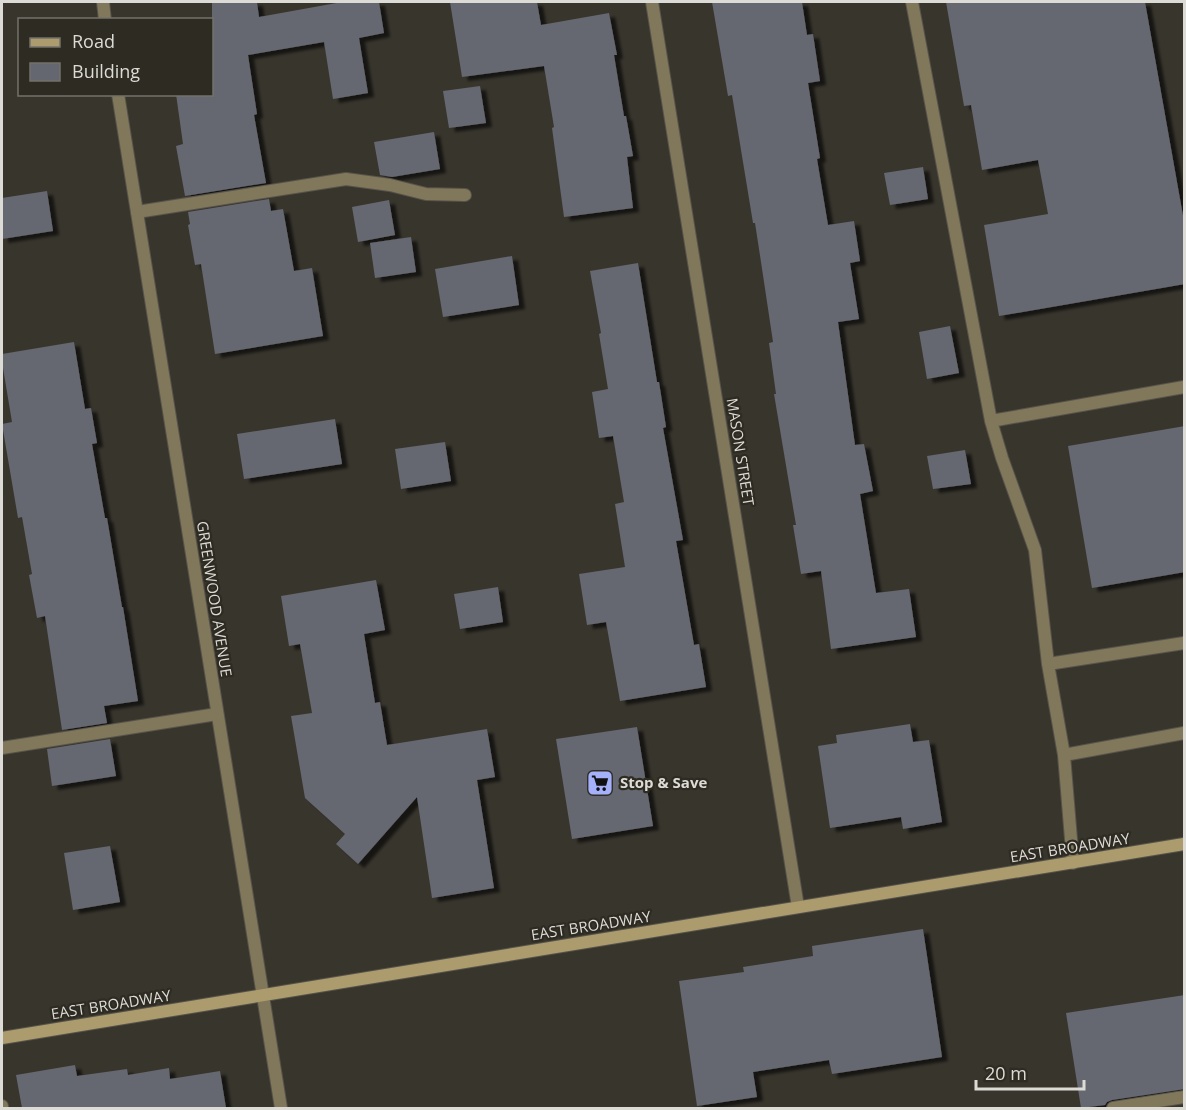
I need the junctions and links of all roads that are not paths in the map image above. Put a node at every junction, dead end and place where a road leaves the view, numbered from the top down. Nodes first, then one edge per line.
1 (103, 2) edge
2 (652, 2) edge
3 (912, 2) edge
4 (105, 18) edge
5 (118, 96) edge
6 (465, 195) dead end
7 (137, 212) junction
8 (1185, 387) edge
9 (991, 421) junction
10 (1185, 643) edge
11 (1048, 664) junction
12 (218, 714) junction
13 (1185, 733) edge
14 (2, 748) edge
15 (1064, 755) junction
16 (1185, 844) edge
17 (1073, 863) junction
18 (798, 907) junction
19 (263, 995) junction
20 (2, 1038) edge
21 (1185, 1097) edge
22 (281, 1108) edge
23 (1113, 1108) edge

1 - 4 street
2 - 18 street, MASON STREET
3 - 9 street
5 - 7 street, GREENWOOD AVENUE
6 - 7 street
7 - 12 street, GREENWOOD AVENUE
8 - 9 street
9 - 11 street
10 - 11 street
11 - 15 street
12 - 14 street
12 - 19 street, GREENWOOD AVENUE
13 - 15 street
15 - 17 street
16 - 17 street, EAST BROADWAY
17 - 18 street, EAST BROADWAY
18 - 19 street, EAST BROADWAY
19 - 20 street, EAST BROADWAY
19 - 22 street, GREENWOOD AVENUE
21 - 23 street

